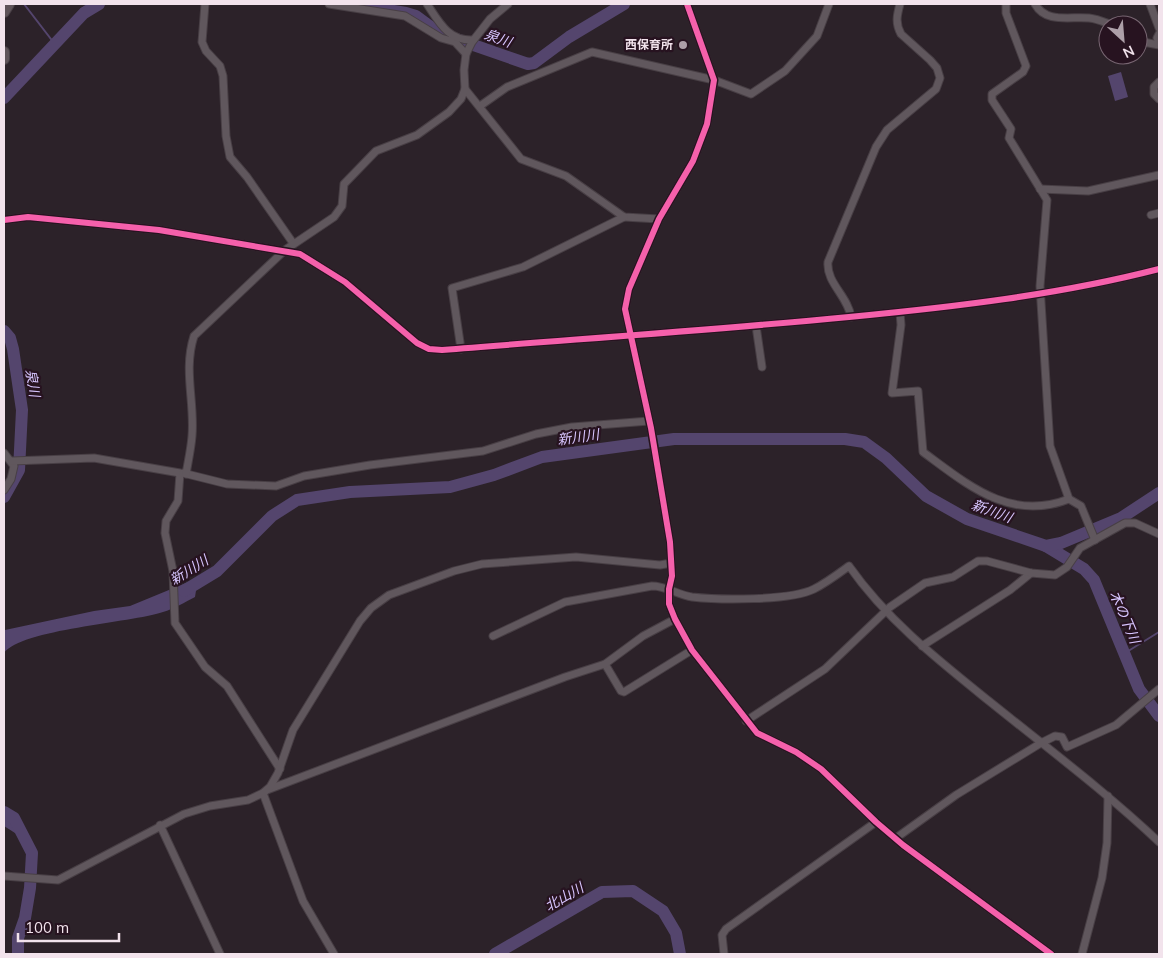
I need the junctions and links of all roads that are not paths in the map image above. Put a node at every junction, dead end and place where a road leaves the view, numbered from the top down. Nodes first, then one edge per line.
1 (8, 4) edge
2 (204, 4) edge
3 (329, 4) edge
4 (428, 4) edge
5 (508, 4) edge
6 (687, 4) edge
7 (829, 4) edge
8 (900, 4) edge
9 (1006, 4) edge
10 (1035, 4) edge
11 (1150, 4) edge
12 (4, 12) edge
13 (1098, 19) edge
14 (1159, 28) edge
15 (1159, 34) edge
16 (1159, 43) edge
17 (470, 46) junction
18 (4, 52) edge
19 (4, 59) edge
20 (714, 80) junction
21 (1159, 82) edge
22 (465, 89) junction
23 (1159, 98) edge
24 (480, 106) junction
25 (1159, 175) edge
26 (1040, 189) junction
27 (1159, 214) edge
28 (1151, 215) dead end
29 (624, 216) junction
30 (659, 219) junction
31 (4, 220) edge
32 (293, 243) junction
33 (285, 250) junction
34 (1159, 269) edge
35 (1040, 293) junction
36 (900, 312) junction
37 (851, 317) junction
38 (756, 326) junction
39 (630, 335) junction
40 (461, 349) junction
41 (762, 367) dead end
42 (650, 424) junction
43 (4, 453) edge
44 (17, 460) junction
45 (183, 474) junction
46 (4, 490) edge
47 (1069, 499) junction
48 (1159, 534) edge
49 (1094, 538) junction
50 (671, 563) junction
51 (1031, 573) junction
52 (668, 589) junction
53 (885, 612) junction
54 (675, 619) junction
55 (493, 636) dead end
56 (922, 646) junction
57 (692, 650) junction
58 (606, 664) junction
59 (1159, 689) edge
60 (746, 721) junction
61 (1042, 743) junction
62 (280, 769) junction
63 (265, 791) junction
64 (1108, 796) junction
65 (876, 822) junction
66 (160, 825) junction
67 (896, 838) junction
68 (1159, 842) edge
69 (4, 876) edge
70 (220, 954) edge
71 (334, 954) edge
72 (724, 954) edge
73 (1051, 954) edge
74 (1082, 954) edge

1 - 12 main road
2 - 32 street
3 - 17 street
4 - 17 street
5 - 17 street
6 - 20 street
7 - 20 street
8 - 37 street
9 - 26 street
10 - 13 street
11 - 14 street
15 - 16 street
17 - 22 street
18 - 19 main road
20 - 24 street
20 - 30 street
21 - 23 street
22 - 24 street
22 - 32 street
24 - 29 street
25 - 26 street
26 - 35 street
27 - 28 street
29 - 30 street
29 - 40 street
30 - 39 street
31 - 33 street
32 - 33 street
33 - 40 street
33 - 45 street
34 - 35 street
35 - 36 street
35 - 47 street
36 - 37 street
36 - 47 street
37 - 38 street
38 - 39 street
38 - 41 street
39 - 40 street
39 - 42 street
42 - 45 street
42 - 50 street
43 - 44 street
44 - 45 street
44 - 46 street
45 - 62 street
47 - 49 street
48 - 49 street
49 - 51 street
50 - 52 street
50 - 62 street
51 - 53 street
51 - 56 street
52 - 53 street
52 - 54 street
52 - 55 street
53 - 56 street
53 - 60 street
54 - 57 street
54 - 58 street
56 - 61 street
57 - 58 street
57 - 60 street
58 - 63 street
59 - 61 street
60 - 65 street
61 - 64 street
61 - 67 street
62 - 63 street
63 - 66 street
63 - 71 street
64 - 68 street
64 - 74 street
65 - 67 street
65 - 72 street
66 - 69 street
66 - 70 street
67 - 73 street

